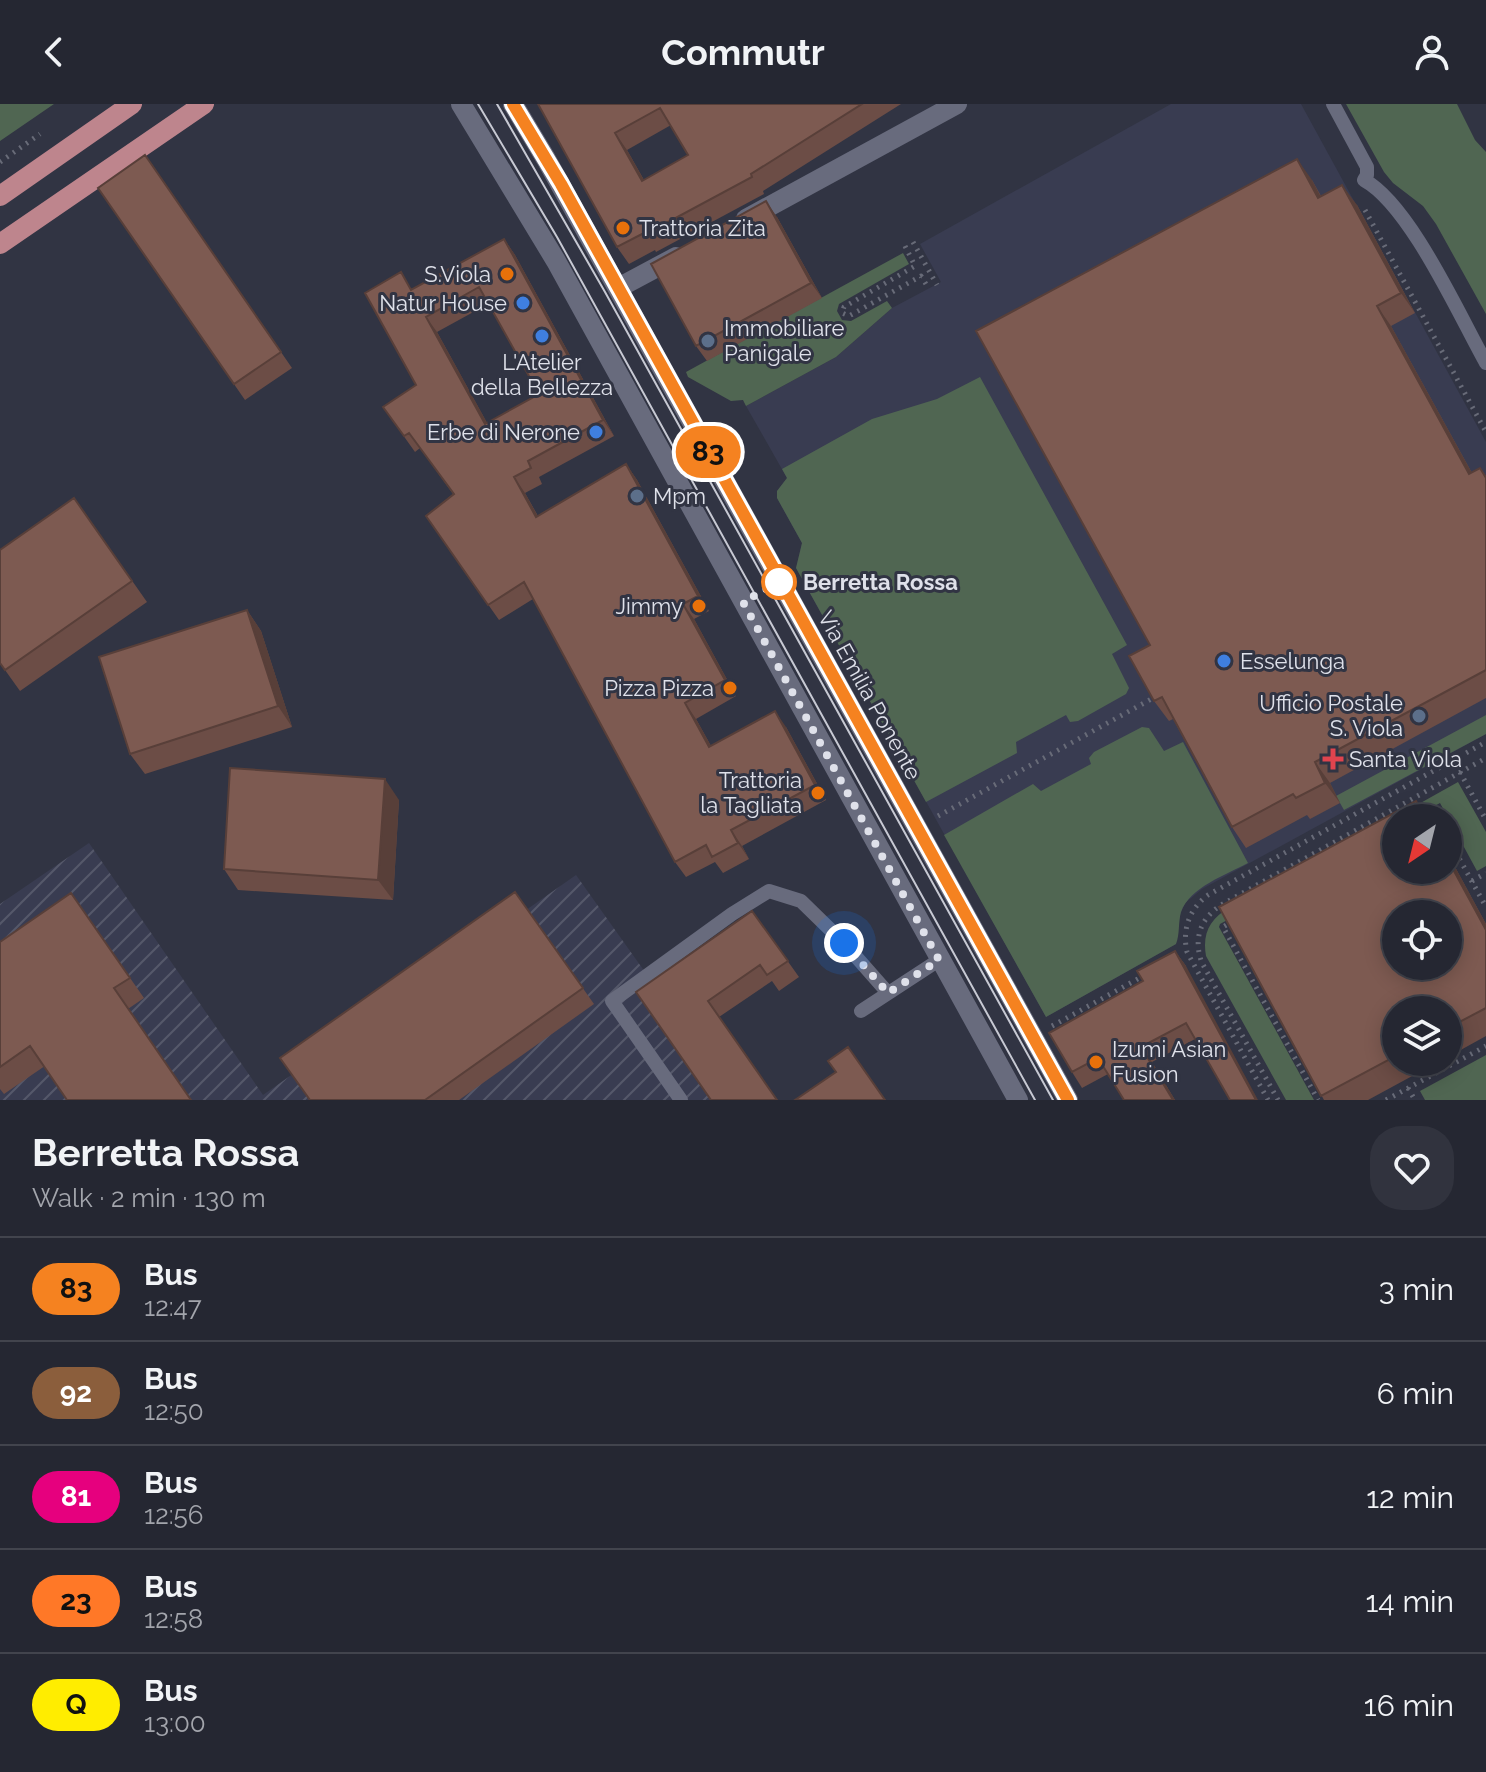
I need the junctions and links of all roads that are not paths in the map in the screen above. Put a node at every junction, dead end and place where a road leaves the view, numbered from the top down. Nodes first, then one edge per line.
1 (132, 104) edge
2 (204, 104) edge
3 (461, 104) edge
4 (513, 104) edge
5 (957, 104) edge
6 (1333, 104) edge
7 (0, 196) edge
8 (734, 225) edge
9 (0, 244) edge
10 (695, 247) edge
11 (618, 288) junction
12 (1486, 363) edge
13 (939, 960) junction
14 (888, 993) junction
15 (861, 1011) dead end
16 (681, 1100) edge
17 (1018, 1100) edge
18 (1068, 1100) edge

1 - 7 main road
2 - 9 main road
3 - 13 main road
4 - 11 main road, Via Emilia Ponente
5 - 8 main road
6 - 12 lane
10 - 11 main road
11 - 18 main road, Via Emilia Ponente
13 - 14 lane
13 - 17 main road
14 - 15 lane
14 - 16 lane

